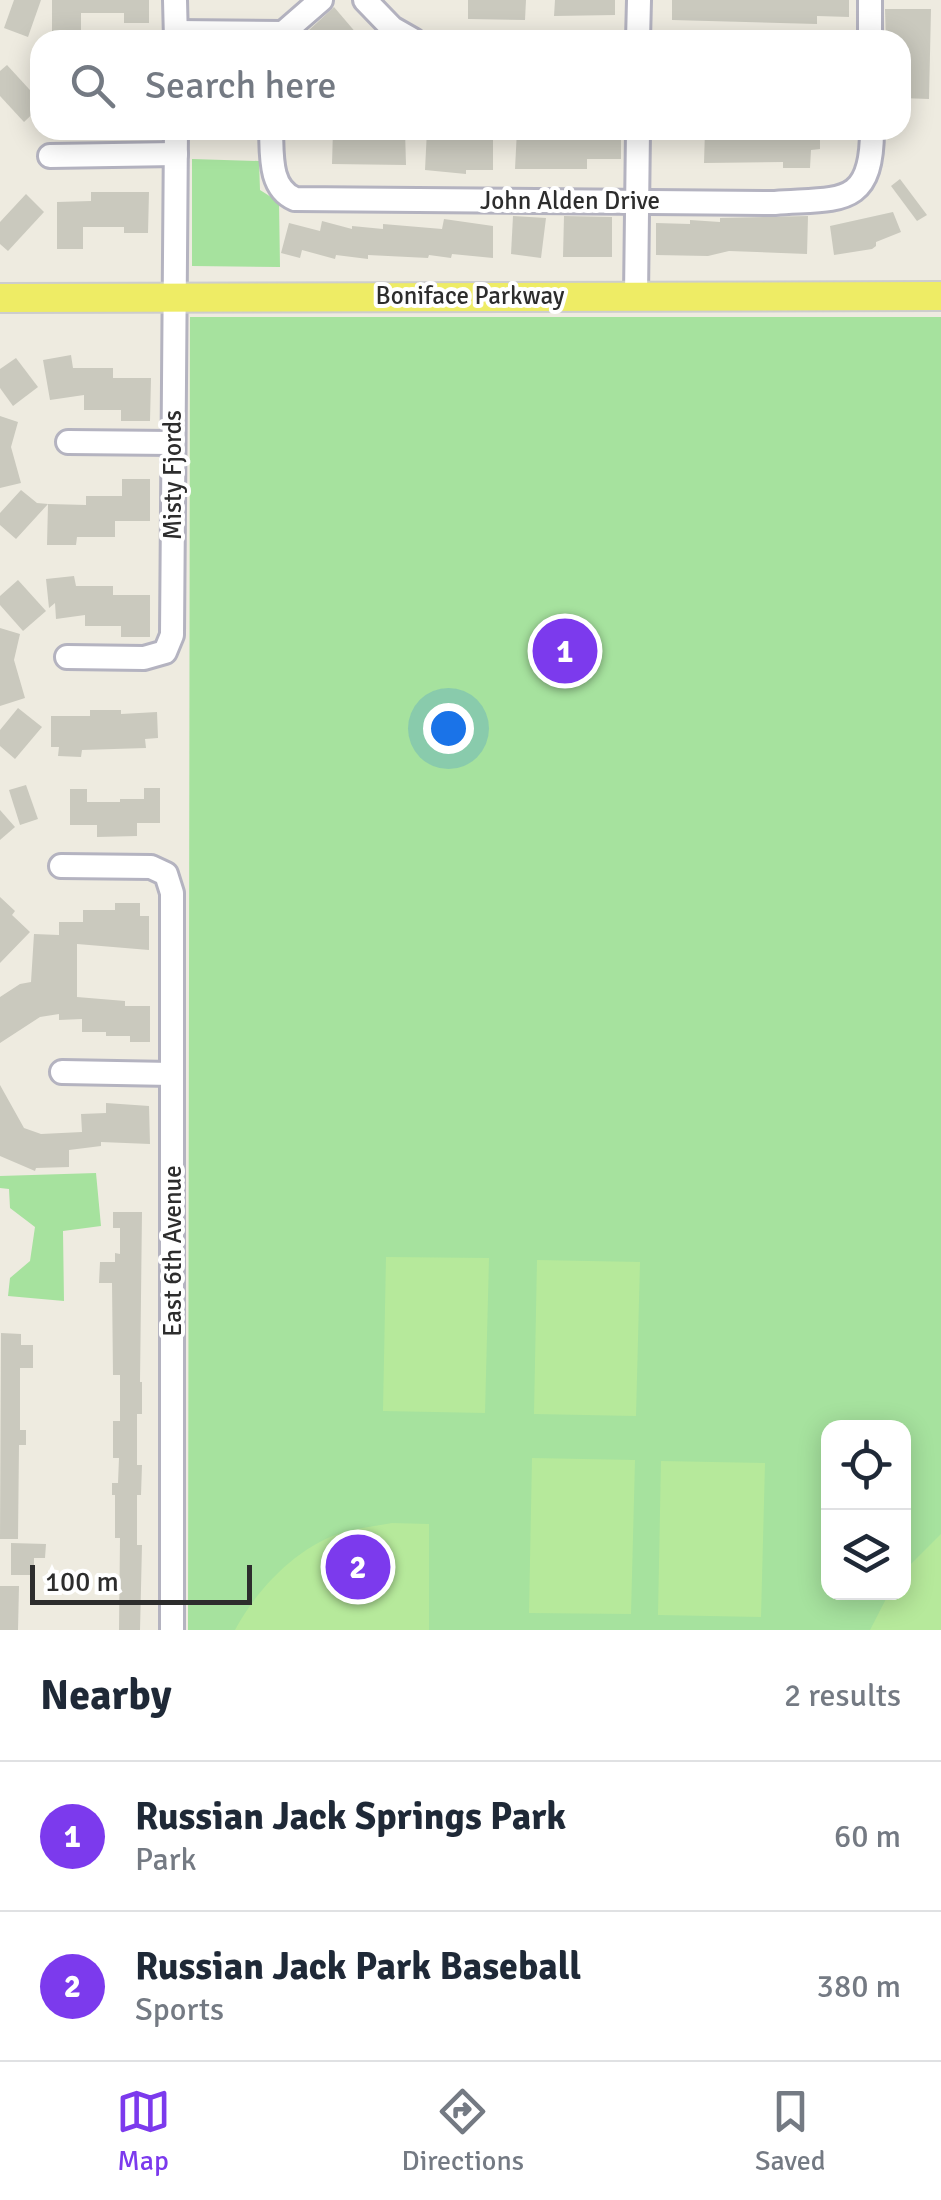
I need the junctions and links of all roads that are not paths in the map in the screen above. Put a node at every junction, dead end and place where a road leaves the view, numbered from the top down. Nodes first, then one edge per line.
1 (175, 0) edge
2 (321, 0) edge
3 (365, 0) edge
4 (638, 0) edge
5 (870, 0) edge
6 (176, 30) edge
7 (288, 30) edge
8 (396, 30) edge
9 (638, 30) edge
10 (870, 30) edge
11 (176, 140) edge
12 (272, 140) edge
13 (638, 140) edge
14 (872, 140) edge
15 (176, 154) junction
16 (50, 156) dead end
17 (638, 200) junction
18 (636, 295) junction
19 (175, 296) junction
20 (941, 296) edge
21 (0, 298) edge
22 (68, 442) dead end
23 (172, 442) junction
24 (67, 657) dead end
25 (61, 866) dead end
26 (62, 1072) dead end
27 (172, 1074) junction
28 (172, 1630) edge

1 - 6 street
2 - 7 street
3 - 8 street
4 - 9 street
5 - 10 street
11 - 15 street
12 - 17 street, John Alden Drive
13 - 17 street
14 - 17 street, John Alden Drive
15 - 16 street
15 - 19 street
17 - 18 street
18 - 19 main road, Boniface Parkway
18 - 20 main road, Boniface Parkway
19 - 21 main road, Boniface Parkway
19 - 23 street, Misty Fjords
22 - 23 street
23 - 24 street, Misty Fjords
25 - 27 street, East 6th Avenue
26 - 27 street
27 - 28 street, East 6th Avenue

